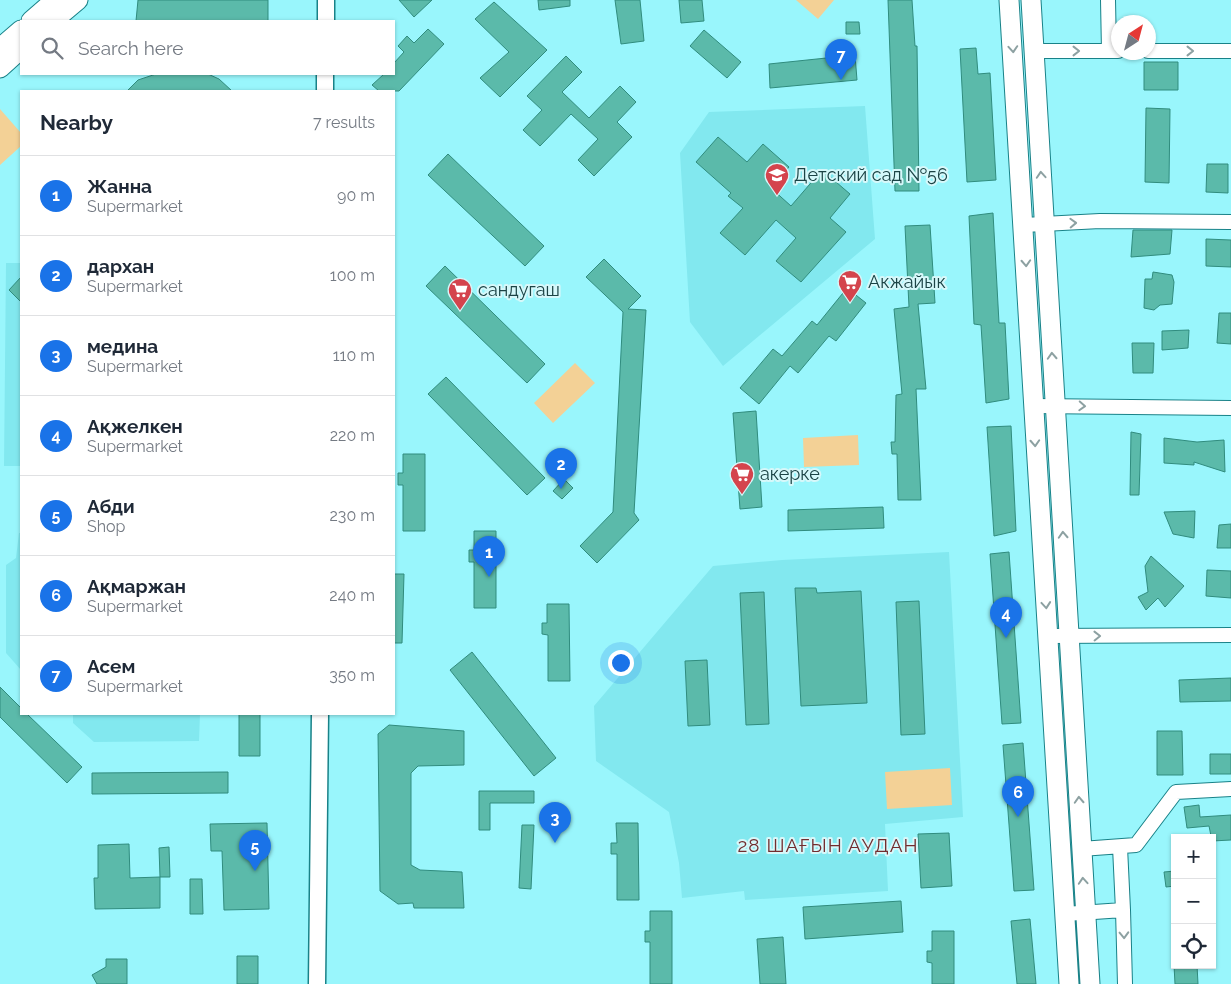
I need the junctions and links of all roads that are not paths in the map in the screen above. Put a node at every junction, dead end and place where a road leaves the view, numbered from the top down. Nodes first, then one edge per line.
1 (55, 0) edge
2 (78, 0) edge
3 (326, 0) edge
4 (1009, 0) edge
5 (1031, 0) edge
6 (1108, 0) edge
7 (32, 20) edge
8 (54, 20) edge
9 (326, 20) edge
10 (1111, 26) edge
11 (20, 31) edge
12 (0, 48) edge
13 (20, 50) edge
14 (1033, 51) junction
15 (1111, 51) edge
16 (1156, 51) edge
17 (1231, 51) edge
18 (0, 68) edge
19 (325, 75) edge
20 (325, 90) edge
21 (1231, 222) edge
22 (1044, 224) junction
23 (1024, 225) junction
24 (1055, 405) junction
25 (1033, 406) junction
26 (1231, 408) edge
27 (1231, 635) edge
28 (1048, 636) junction
29 (1069, 636) junction
30 (320, 715) edge
31 (1231, 790) edge
32 (1120, 847) junction
33 (1081, 849) junction
34 (1123, 910) junction
35 (1085, 913) junction
36 (1065, 914) junction
37 (317, 984) edge
38 (1069, 984) edge
39 (1090, 984) edge
40 (1125, 984) edge

1 - 7 main road
2 - 8 main road
3 - 9 street
4 -> 23 main road
5 - 14 main road
6 - 10 street
11 - 12 main road
13 - 18 main road
14 -> 15 street
22 -> 14 main road
16 -> 17 street
19 - 20 street
22 -> 21 street
22 - 23 street
24 -> 22 main road
23 -> 25 main road
24 - 25 street
24 -> 26 street
29 -> 24 main road
25 -> 28 main road
29 -> 27 street
28 - 29 street
28 - 36 main road
33 -> 29 main road
30 - 37 street
31 - 32 street
32 - 33 street
32 - 34 street
35 -> 33 main road
34 - 35 street
34 -> 40 street
35 - 36 street
35 - 39 main road
36 - 38 main road

